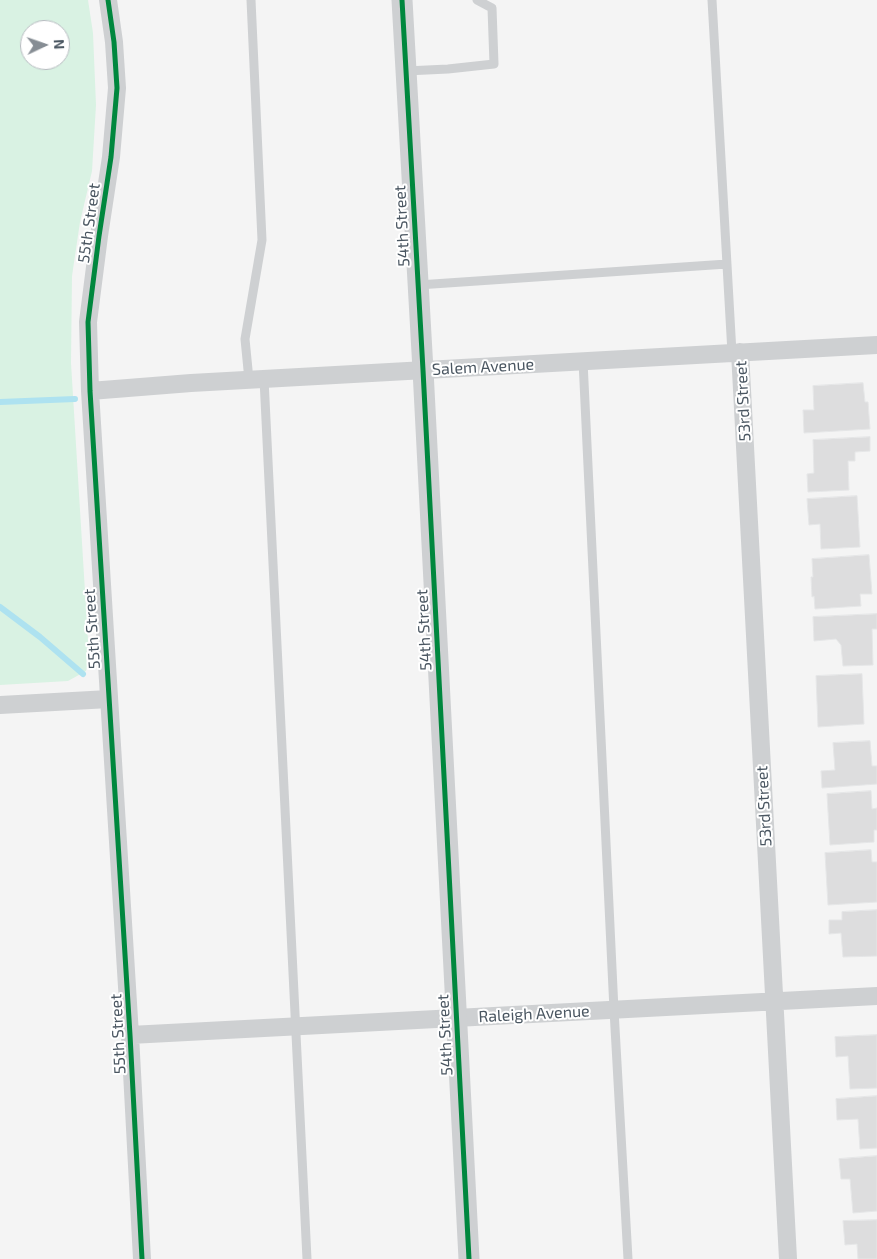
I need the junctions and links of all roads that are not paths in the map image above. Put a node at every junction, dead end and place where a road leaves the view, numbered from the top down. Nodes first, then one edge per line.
1 (108, 0) edge
2 (251, 0) edge
3 (402, 0) edge
4 (477, 0) edge
5 (712, 0) edge
6 (406, 71) junction
7 (727, 264) junction
8 (418, 285) junction
9 (877, 345) edge
10 (736, 353) junction
11 (583, 361) junction
12 (423, 370) junction
13 (256, 379) junction
14 (90, 391) junction
15 (109, 700) junction
16 (0, 705) edge
17 (877, 996) edge
18 (774, 1001) junction
19 (614, 1010) junction
20 (456, 1018) junction
21 (294, 1026) junction
22 (130, 1035) junction
23 (142, 1259) edge
24 (307, 1259) edge
25 (469, 1259) edge
26 (628, 1259) edge
27 (788, 1259) edge

1 - 14 street, 55th Street
2 - 13 lane
3 - 6 street, 54th Street
4 - 6 lane
5 - 7 lane
6 - 8 street, 54th Street
7 - 8 lane
7 - 10 lane
8 - 12 street, 54th Street
9 - 10 street, Salem Avenue
10 - 11 street, Salem Avenue
10 - 18 street, 53rd Street
11 - 12 street, Salem Avenue
11 - 19 lane
12 - 13 street, Salem Avenue
12 - 20 street, 54th Street
13 - 14 street, Salem Avenue
13 - 21 lane
14 - 15 street, 55th Street
15 - 16 street
15 - 22 street, 55th Street
17 - 18 street, Raleigh Avenue
18 - 19 street, Raleigh Avenue
18 - 27 street, 53rd Street
19 - 20 street, Raleigh Avenue
19 - 26 lane
20 - 21 street, Raleigh Avenue
20 - 25 street, 54th Street
21 - 22 street, Raleigh Avenue
21 - 24 lane
22 - 23 street, 55th Street

